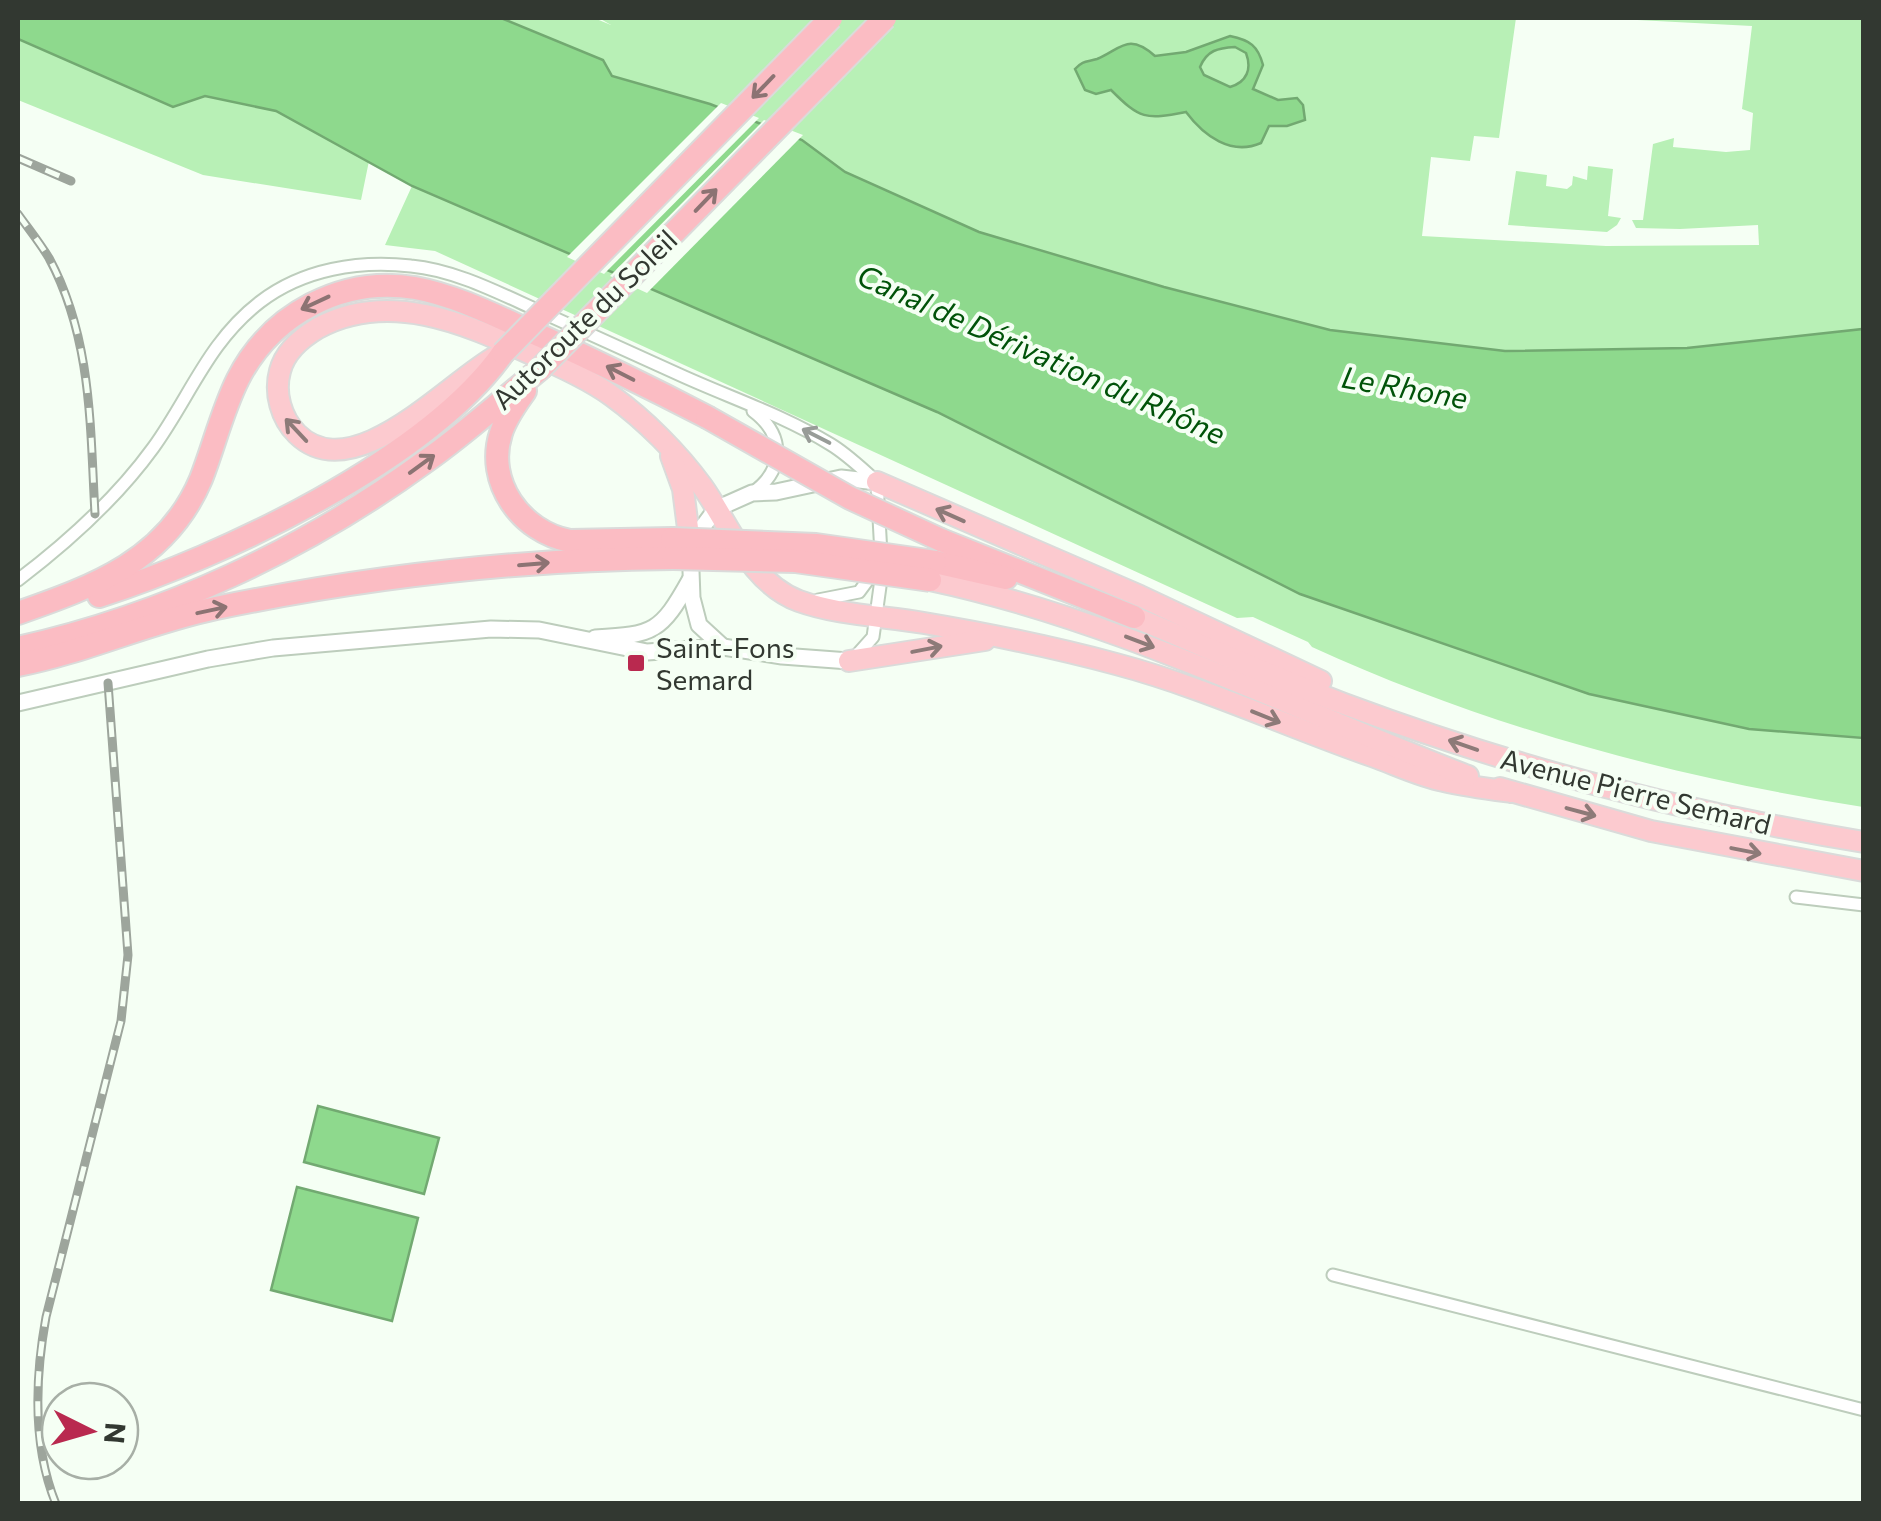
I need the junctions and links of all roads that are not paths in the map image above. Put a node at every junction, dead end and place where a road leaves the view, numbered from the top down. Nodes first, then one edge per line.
1 (831, 18) edge
2 (885, 18) edge
3 (502, 353) junction
4 (540, 370) junction
5 (745, 405) junction
6 (666, 445) junction
7 (877, 482) junction
8 (752, 493) junction
9 (716, 509) junction
10 (678, 547) junction
11 (881, 552) junction
12 (935, 560) junction
13 (692, 576) junction
14 (18, 580) edge
15 (804, 602) junction
16 (18, 614) edge
17 (878, 616) junction
18 (1134, 616) joint
19 (1005, 638) junction
20 (583, 639) junction
21 (723, 647) junction
22 (18, 648) edge
23 (849, 661) junction
24 (18, 665) edge
25 (18, 703) edge
26 (1413, 726) junction
27 (1511, 792) junction
28 (1864, 842) edge
29 (1864, 872) edge
30 (1796, 897) dead end
31 (1864, 905) edge
32 (1333, 1275) dead end
33 (1864, 1410) edge

1 -> 3 highway, Autoroute du Soleil, bridge
4 -> 2 highway, Autoroute du Soleil, bridge
3 -> 6 highway
3 - 16 highway, Autoroute du Soleil
4 - 10 highway
22 -> 4 highway, Autoroute du Soleil
7 -> 5 street
5 - 8 street
5 - 14 street
6 - 9 highway
6 - 10 highway
7 - 8 street
7 - 11 street
26 -> 7 highway
8 - 9 street
9 - 10 street
9 - 15 highway
10 - 12 highway, bridge
10 - 13 street
24 -> 10 highway
11 - 15 street
11 - 17 street
12 -> 16 highway, bridge
12 - 18 highway
12 -> 27 highway
13 - 20 street
13 - 21 street
15 - 17 highway
17 - 19 highway
17 - 23 street
18 - 26 highway
23 -> 19 highway
19 -> 27 highway
20 - 21 street
20 - 25 street
21 - 23 street
28 -> 26 highway, Avenue Pierre Semard
27 -> 29 highway, Avenue Pierre Semard
30 - 31 street
32 - 33 street

